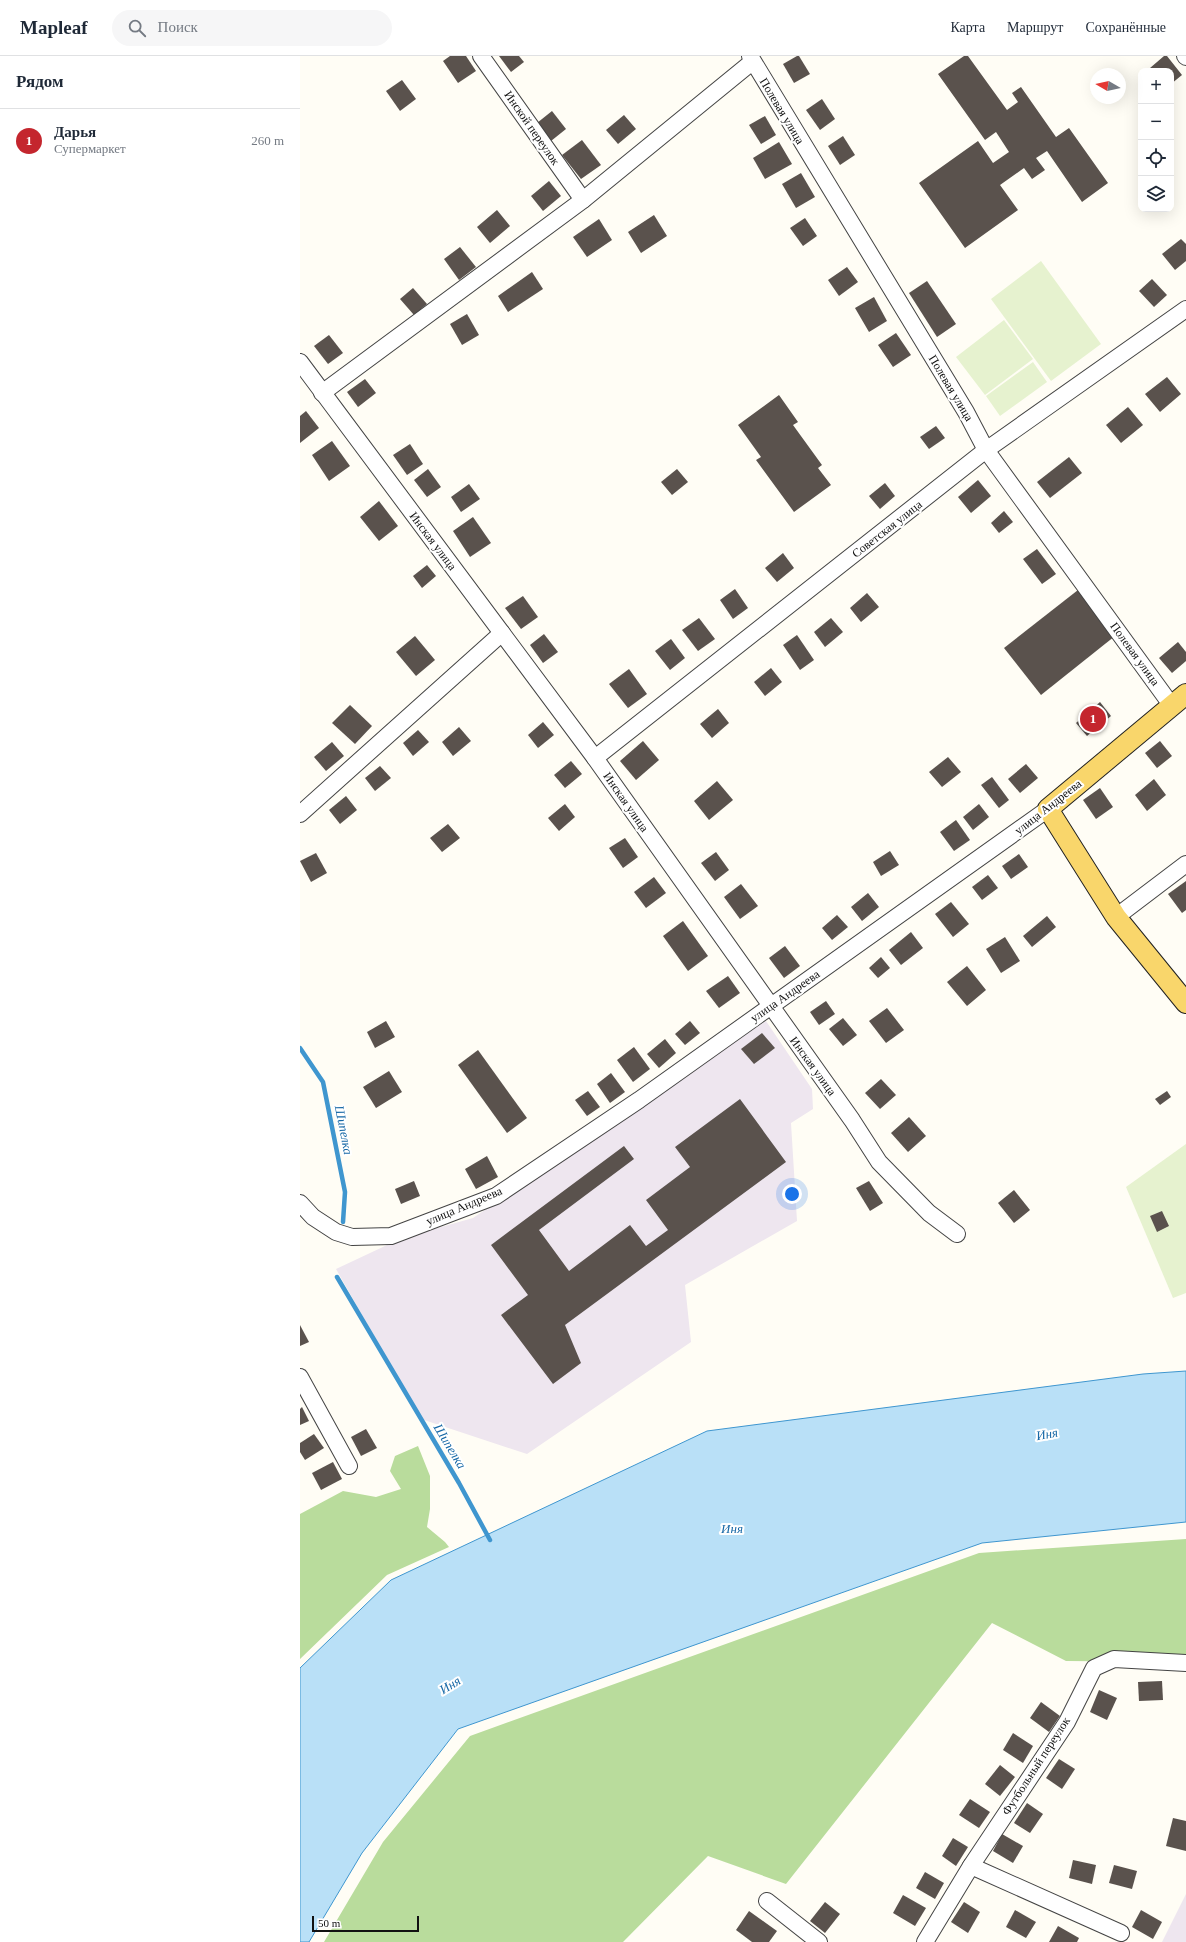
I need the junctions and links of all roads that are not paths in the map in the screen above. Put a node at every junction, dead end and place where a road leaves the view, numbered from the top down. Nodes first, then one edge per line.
1 (481, 56) edge
2 (751, 59) edge
3 (582, 200) junction
4 (1186, 309) edge
5 (300, 362) edge
6 (322, 393) junction
7 (986, 450) junction
8 (502, 632) junction
9 (1179, 700) edge
10 (595, 758) junction
11 (1048, 810) junction
12 (300, 814) edge
13 (1186, 864) edge
14 (1116, 917) junction
15 (1186, 1003) edge
16 (770, 1007) junction
17 (300, 1203) edge
18 (957, 1234) dead end
19 (300, 1377) edge
20 (349, 1466) dead end
21 (1186, 1662) edge
22 (971, 1866) junction
23 (767, 1901) dead end
24 (1121, 1933) dead end
25 (819, 1942) edge
26 (925, 1942) edge

1 - 3 street, Инской переулок
2 - 3 street
2 - 7 street, Полевая улица
3 - 6 street
4 - 7 street, Советская улица
5 - 6 street, Инская улица
6 - 8 street, Инская улица
7 - 9 street, Полевая улица
7 - 10 street, Советская улица
8 - 10 street, Инская улица
8 - 12 street
9 - 11 main road, улица Андреева
10 - 16 street, Инская улица
11 - 14 main road
11 - 16 street, улица Андреева
13 - 14 street
14 - 15 main road
16 - 17 street, улица Андреева
16 - 18 street, Инская улица
19 - 20 street
21 - 22 street, Футбольный переулок
22 - 24 street
22 - 26 street, Футбольный переулок
23 - 25 street

